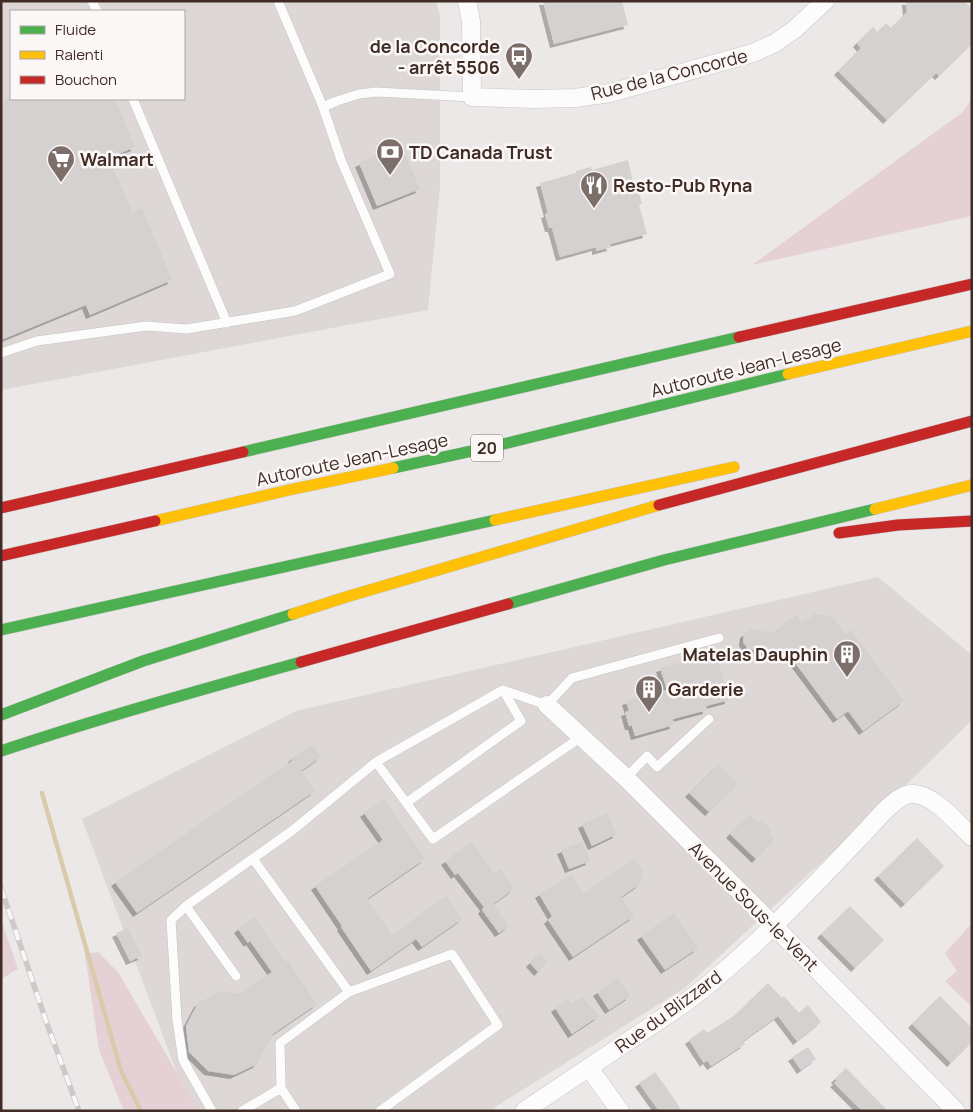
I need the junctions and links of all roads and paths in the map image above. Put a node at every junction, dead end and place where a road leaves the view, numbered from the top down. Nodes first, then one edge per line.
1 (278, 1) edge
2 (467, 1) edge
3 (824, 1) edge
4 (472, 97) junction
5 (133, 100) edge
6 (323, 107) junction
7 (972, 284) edge
8 (227, 323) junction
9 (972, 331) edge
10 (1, 353) edge
11 (972, 419) edge
12 (855, 441) dead end
13 (749, 464) dead end
14 (972, 485) edge
15 (1, 508) edge
16 (972, 521) edge
17 (824, 536) dead end
18 (796, 540) dead end
19 (1, 556) edge
20 (664, 560) junction
21 (1, 630) edge
22 (719, 638) dead end
23 (280, 667) junction
24 (503, 690) junction
25 (547, 705) junction
26 (1, 715) edge
27 (141, 719) dead end
28 (709, 719) dead end
29 (581, 737) junction
30 (1, 751) edge
31 (376, 762) junction
32 (626, 778) junction
33 (406, 803) junction
34 (972, 837) edge
35 (253, 859) junction
36 (186, 906) junction
37 (774, 926) junction
38 (236, 976) dead end
39 (349, 992) junction
40 (589, 1068) junction
41 (282, 1088) junction
42 (212, 1111) edge
43 (242, 1111) edge
44 (296, 1111) edge
45 (380, 1111) edge
46 (524, 1111) edge
47 (620, 1111) edge
48 (956, 1111) edge

1 - 6 lane
2 - 4 street
3 - 4 street, Rue de la Concorde
4 - 6 lane
5 - 8 lane
6 - 8 lane
7 - 15 highway
8 - 10 lane
9 - 19 highway, Autoroute Jean-Lesage / 20
11 - 12 highway
11 - 26 highway
13 - 21 highway
14 - 20 highway
16 - 17 highway
18 - 20 highway
20 - 23 highway
22 - 25 lane
23 - 27 highway
23 - 30 highway
24 - 25 lane
24 - 31 lane
24 - 33 lane
25 - 29 street, Avenue Sous-le-Vent
28 - 32 lane
29 - 32 street, Avenue Sous-le-Vent
29 - 33 lane
31 - 33 lane
31 - 35 lane
32 - 37 street, Avenue Sous-le-Vent
34 - 37 street, Rue du Blizzard
35 - 36 lane
35 - 39 lane
36 - 38 lane
36 - 42 lane
37 - 40 street, Rue du Blizzard
37 - 48 street, Avenue Sous-le-Vent
39 - 41 lane
39 - 45 lane
40 - 46 street, Rue du Blizzard
40 - 47 street
41 - 43 lane
41 - 44 lane

